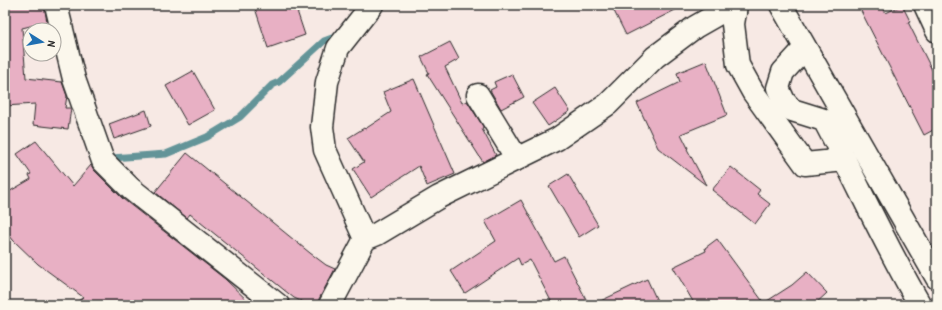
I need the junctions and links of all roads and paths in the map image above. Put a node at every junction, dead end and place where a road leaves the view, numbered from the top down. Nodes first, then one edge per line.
1 (56, 5) edge
2 (372, 5) edge
3 (781, 5) edge
4 (925, 5) edge
5 (735, 9) edge
6 (937, 31) edge
7 (805, 48) junction
8 (478, 95) dead end
9 (517, 160) junction
10 (845, 160) junction
11 (366, 239) junction
12 (937, 278) edge
13 (278, 305) edge
14 (330, 305) edge
15 (920, 305) edge

1 - 13 street
2 - 11 street
3 - 7 street
4 - 6 street
5 - 9 street
5 - 10 street
7 - 10 street
7 - 12 street
8 - 9 street
9 - 11 street
10 - 15 street
11 - 14 street

